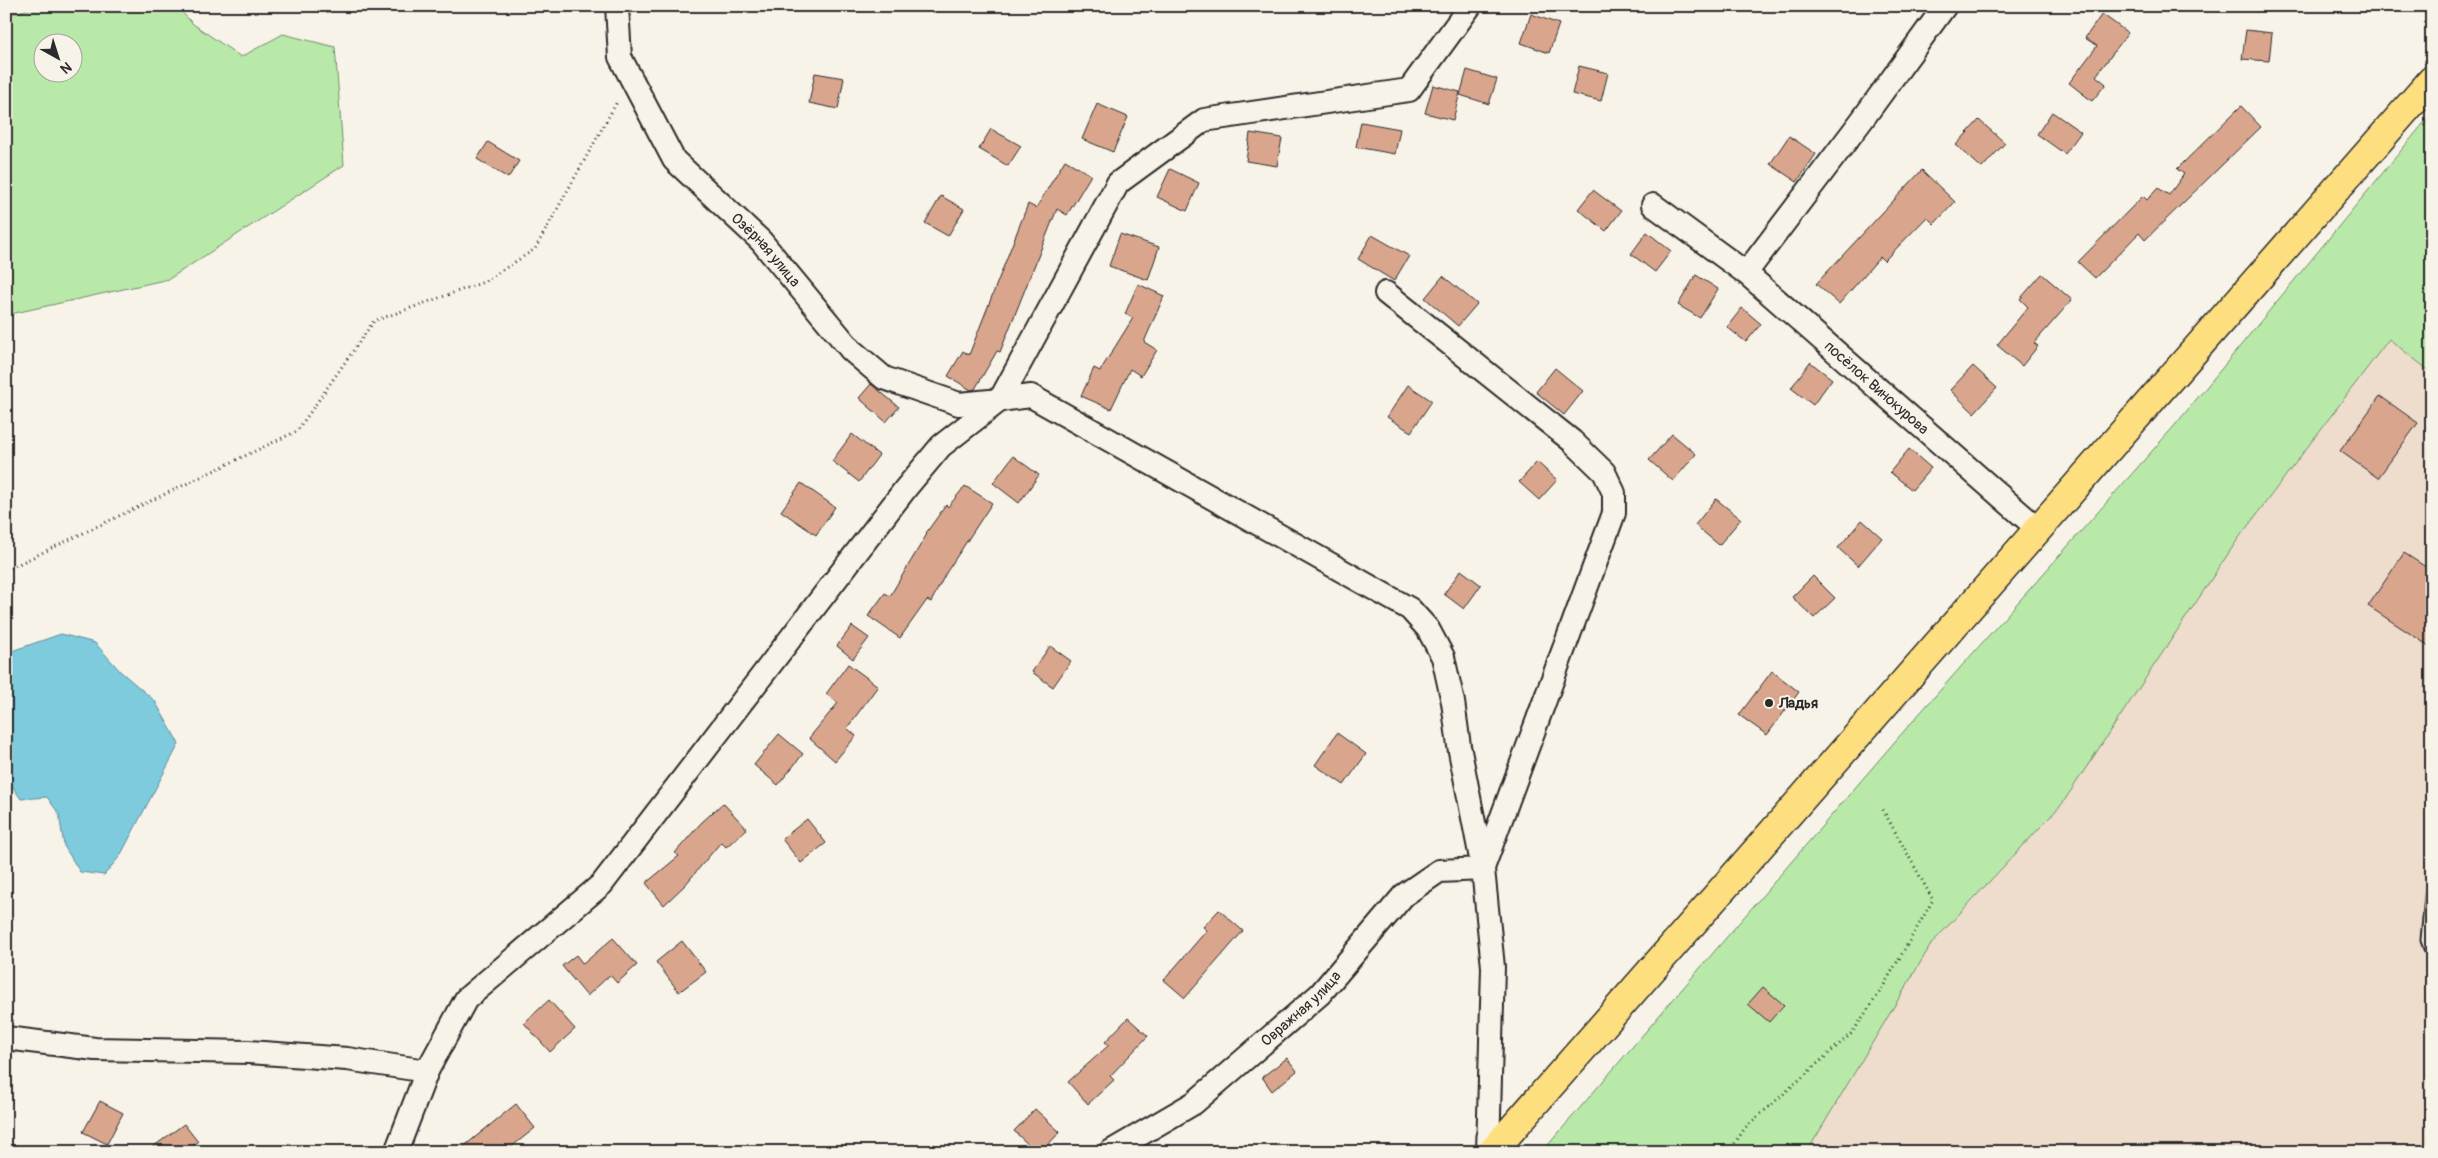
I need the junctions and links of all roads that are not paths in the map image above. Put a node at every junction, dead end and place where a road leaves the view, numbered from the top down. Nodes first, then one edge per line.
1 (617, 6) edge
2 (1470, 6) edge
3 (1945, 6) edge
4 (2432, 80) edge
5 (1653, 205) dead end
6 (1746, 273) junction
7 (1386, 294) dead end
8 (1000, 400) junction
9 (2038, 529) junction
10 (1483, 869) junction
11 (2432, 886) edge
12 (2432, 954) edge
13 (6, 1038) edge
14 (427, 1071) junction
15 (396, 1152) edge
16 (1110, 1152) edge
17 (1490, 1152) edge

1 - 8 street, Озёрная улица
2 - 8 street
3 - 6 street
4 - 9 main road
5 - 6 street, посёлок Винокурова
6 - 9 street, посёлок Винокурова
7 - 10 street
8 - 10 street, Озёрная улица
8 - 14 street
9 - 17 main road
10 - 16 street, Овражная улица
10 - 17 street, Озёрная улица
11 - 12 lane
13 - 14 street
14 - 15 street

